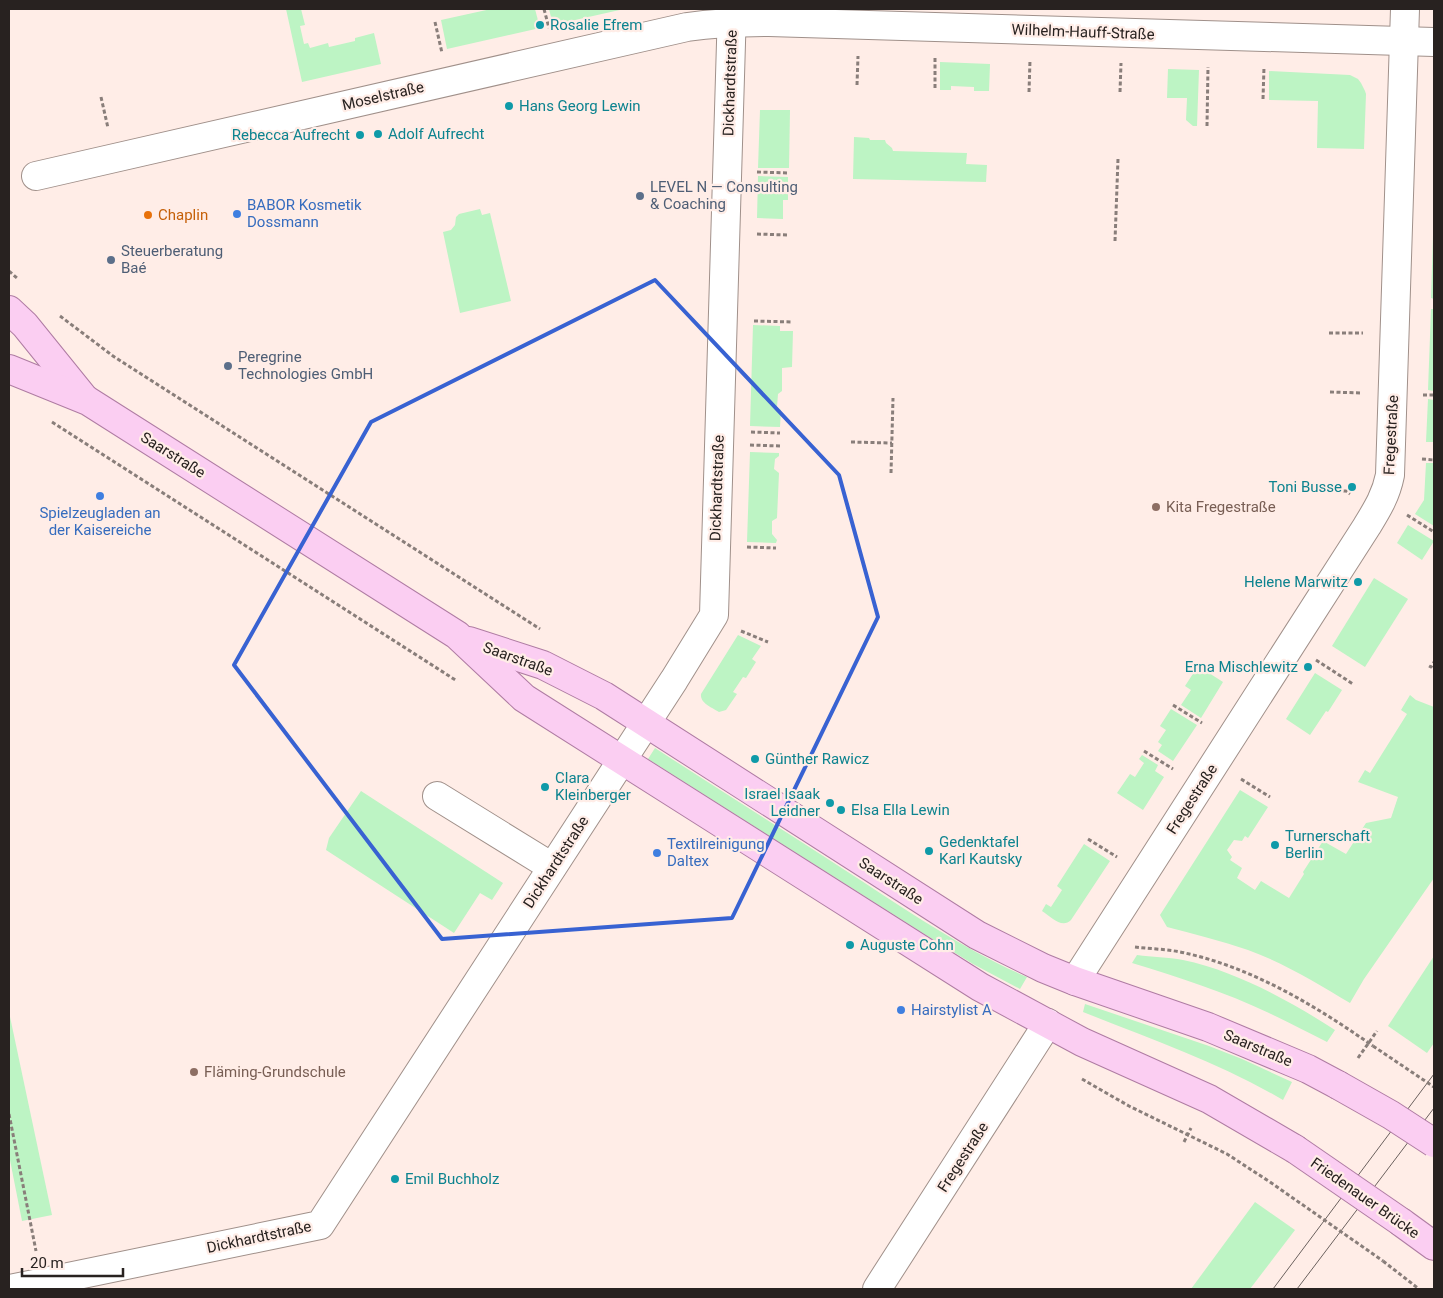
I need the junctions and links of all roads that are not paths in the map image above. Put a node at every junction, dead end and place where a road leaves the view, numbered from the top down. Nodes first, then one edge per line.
1 (1404, 9) edge
2 (732, 15) edge
3 (1404, 41) junction
4 (1434, 42) edge
5 (36, 176) dead end
6 (9, 310) edge
7 (9, 369) edge
8 (85, 399) junction
9 (463, 639) junction
10 (646, 722) junction
11 (622, 760) junction
12 (437, 796) dead end
13 (552, 868) junction
14 (1075, 981) junction
15 (1048, 1023) junction
16 (1434, 1143) edge
17 (1295, 1149) joint
18 (1434, 1246) edge
19 (10, 1289) edge
20 (877, 1289) edge

1 - 3 street, Fregestraße
2 - 3 street, Wilhelm-Hauff-Straße
2 - 5 street, Moselstraße
2 - 10 street, Dickhardtstraße
3 - 4 street, Wilhelm-Hauff-Straße
3 - 14 street, Fregestraße
6 - 8 main road, Saarstraße
7 - 8 main road, Saarstraße
8 - 9 main road, Saarstraße
9 - 10 main road, Saarstraße
9 - 11 main road, Saarstraße
10 - 11 street, Dickhardtstraße
10 - 14 main road, Saarstraße
11 - 13 street, Dickhardtstraße
11 - 15 main road, Saarstraße
12 - 13 street
13 - 19 street, Dickhardtstraße
14 - 16 main road, Saarstraße, bridge
15 - 17 main road, Saarstraße
15 - 20 street, Fregestraße
17 - 18 main road, Friedenauer Brücke, bridge

